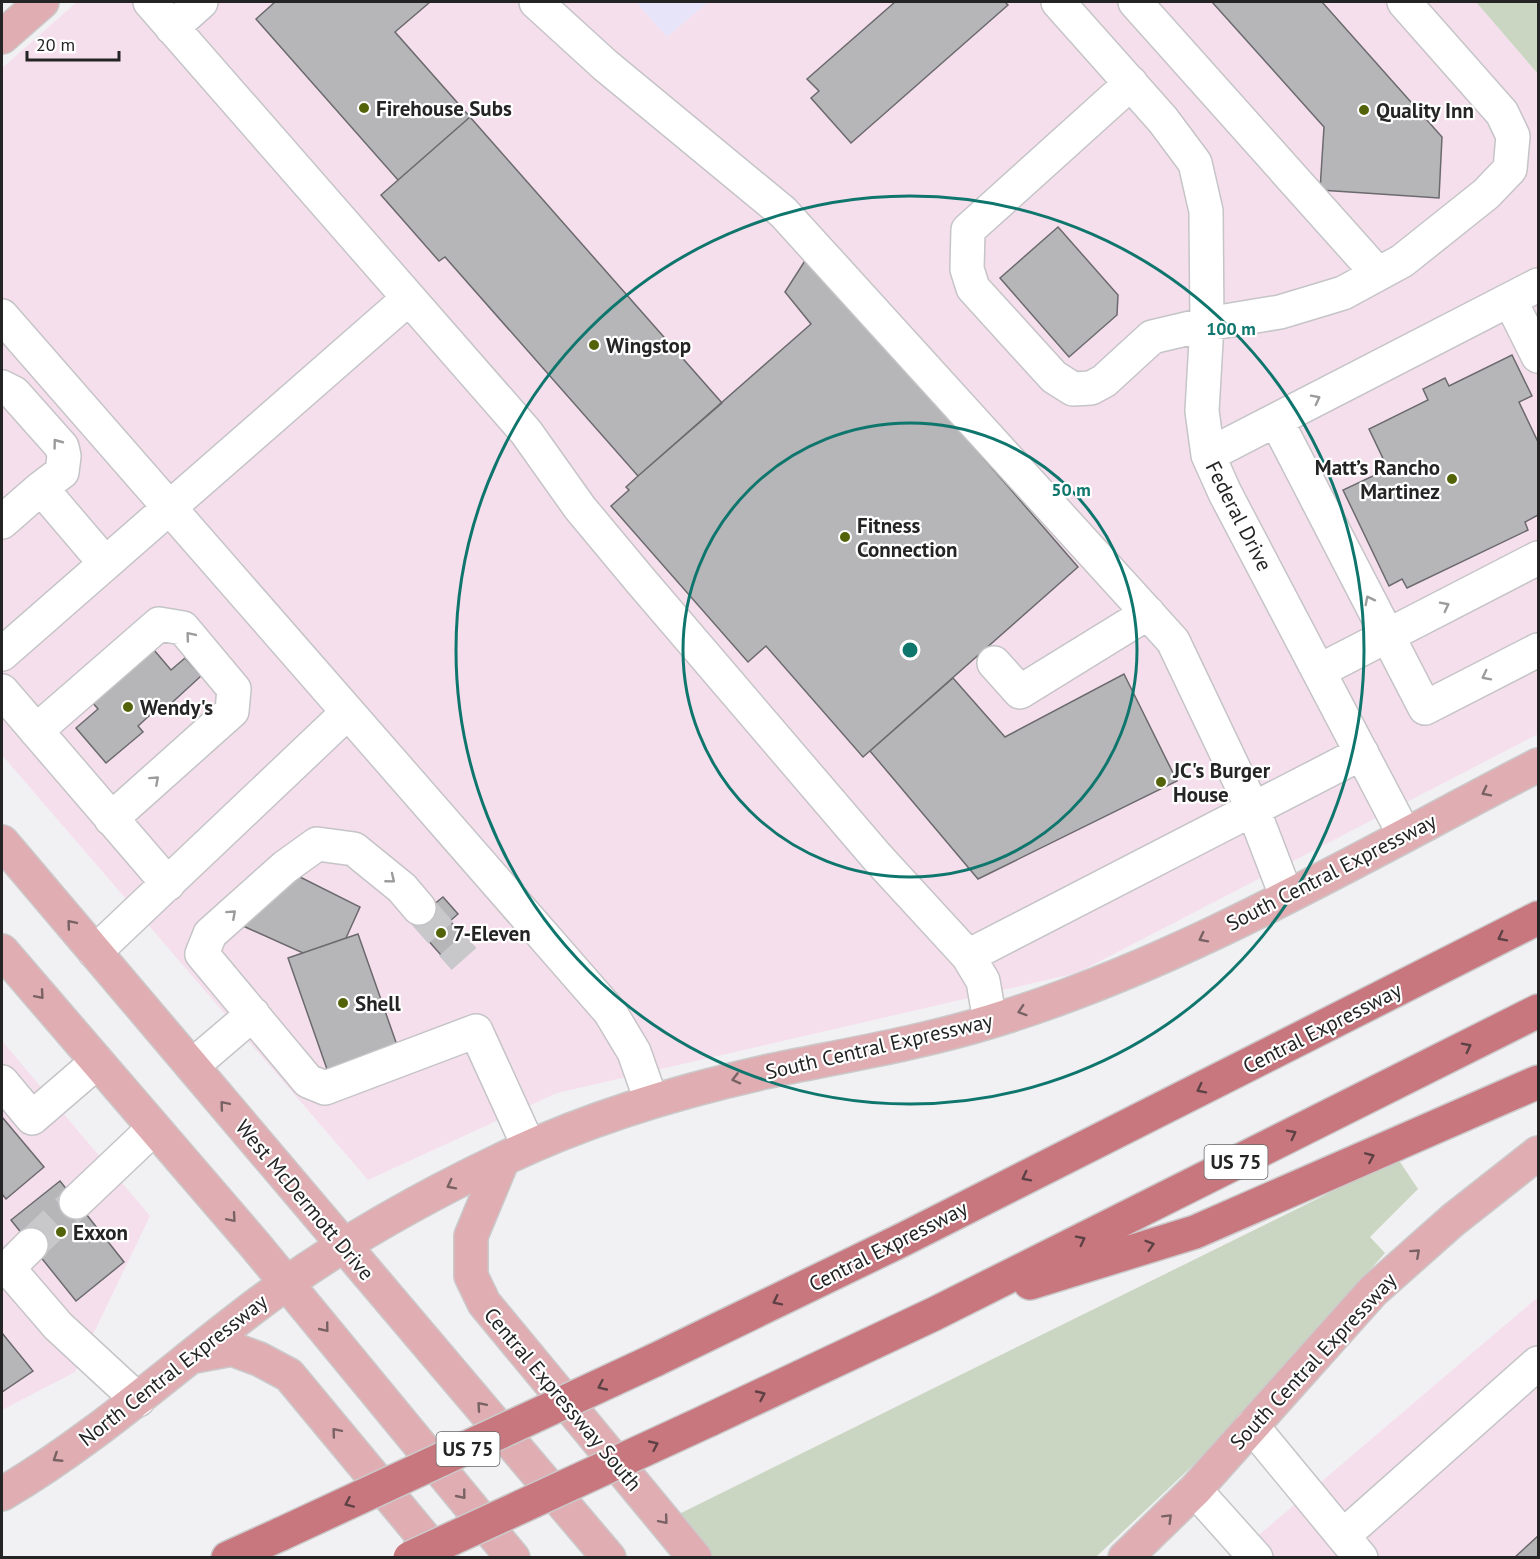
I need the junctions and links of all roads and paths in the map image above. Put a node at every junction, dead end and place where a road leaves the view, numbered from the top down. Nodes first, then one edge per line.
1 (42, 2) edge
2 (150, 2) edge
3 (201, 2) edge
4 (536, 2) edge
5 (1058, 2) edge
6 (1135, 2) edge
7 (1404, 2) edge
8 (172, 28) junction
9 (2, 37) edge
10 (1131, 84) junction
11 (1378, 274) junction
12 (1539, 285) edge
13 (409, 298) junction
14 (1510, 300) junction
15 (2, 316) edge
16 (1208, 324) junction
17 (1539, 356) edge
18 (2, 387) edge
19 (1276, 420) junction
20 (1208, 455) junction
21 (41, 488) junction
22 (169, 507) junction
23 (2, 522) edge
24 (1539, 558) edge
25 (105, 563) junction
26 (1148, 614) junction
27 (1388, 635) junction
28 (1539, 650) edge
29 (2, 654) edge
30 (994, 663) dead end
31 (1319, 671) junction
32 (2, 691) edge
33 (348, 712) junction
34 (36, 731) junction
35 (1362, 753) junction
36 (1539, 765) edge
37 (1253, 809) junction
38 (111, 819) junction
39 (1404, 834) junction
40 (2, 842) edge
41 (168, 884) junction
42 (1286, 895) junction
43 (419, 908) tunnel mouth
44 (1539, 918) edge
45 (2, 951) edge
46 (95, 952) junction
47 (968, 956) junction
48 (1539, 1011) edge
49 (253, 1014) junction
50 (990, 1021) junction
51 (97, 1062) junction
52 (192, 1066) junction
53 (1539, 1082) edge
54 (2, 1083) edge
55 (651, 1100) junction
56 (154, 1128) junction
57 (516, 1153) junction
58 (1539, 1153) edge
59 (76, 1202) tunnel mouth
60 (31, 1245) tunnel mouth
61 (343, 1245) junction
62 (288, 1283) junction
63 (934, 1314) junction
64 (195, 1356) junction
65 (1539, 1363) edge
66 (138, 1400) junction
67 (1252, 1426) junction
68 (4, 1488) edge
69 (1195, 1490) junction
70 (1352, 1547) edge
71 (228, 1557) edge
72 (410, 1557) edge
73 (441, 1557) edge
74 (513, 1557) edge
75 (609, 1557) edge
76 (695, 1557) edge
77 (1125, 1557) edge
78 (1256, 1557) edge

1 - 9 main road
2 - 8 street
3 - 8 street
4 - 26 street
5 - 10 street, Federal Drive
6 - 11 street
7 - 11 street
8 - 13 street
10 - 16 street, Federal Drive
10 - 16 street
11 - 16 street
12 - 14 street
13 - 22 street
13 - 47 street
14 - 17 street
19 -> 14 street
15 - 22 street
16 - 20 street, Federal Drive
21 -> 18 street
19 - 20 street
27 -> 19 street
20 - 31 street, Federal Drive
21 - 23 street
21 - 25 street
22 - 25 street
22 - 33 street
27 -> 24 street
25 - 29 street
26 - 30 street
26 - 37 street
28 -> 27 street
27 - 31 street
31 - 35 street, Federal Drive
32 - 34 street
33 - 41 street
33 - 55 street
34 - 38 street
38 -> 34 street
35 - 37 street
35 - 39 street, Federal Drive
36 -> 39 main road, South Central Expressway
37 - 42 street
37 - 47 street
38 - 41 street
39 - 42 main road, South Central Expressway
46 -> 40 main road, West McDermott Drive
41 - 46 street
42 -> 50 main road, South Central Expressway
49 -> 43 street
44 -> 71 highway, Central Expressway / US 75, bridge
45 -> 51 main road
46 - 52 main road, West McDermott Drive
47 - 50 street
63 -> 48 highway, US 75
49 - 52 street
49 - 57 street
50 -> 55 main road, South Central Expressway
51 - 54 street
51 - 56 main road
61 -> 52 main road, West McDermott Drive
63 -> 53 highway
55 - 57 main road, South Central Expressway
56 - 59 street
56 -> 62 main road
57 -> 61 main road, South Central Expressway
57 -> 76 main road, Central Expressway South
67 -> 58 main road, South Central Expressway
60 - 66 street
61 - 62 main road, North Central Expressway
75 -> 61 main road, West McDermott Drive
62 - 64 main road, North Central Expressway
62 -> 74 main road
72 -> 63 highway, US 75, bridge
64 - 66 main road, North Central Expressway
73 -> 64 main road
65 - 70 street
66 -> 68 main road, North Central Expressway
67 - 69 main road, South Central Expressway
67 - 70 street
77 -> 69 main road, South Central Expressway
69 - 78 street

